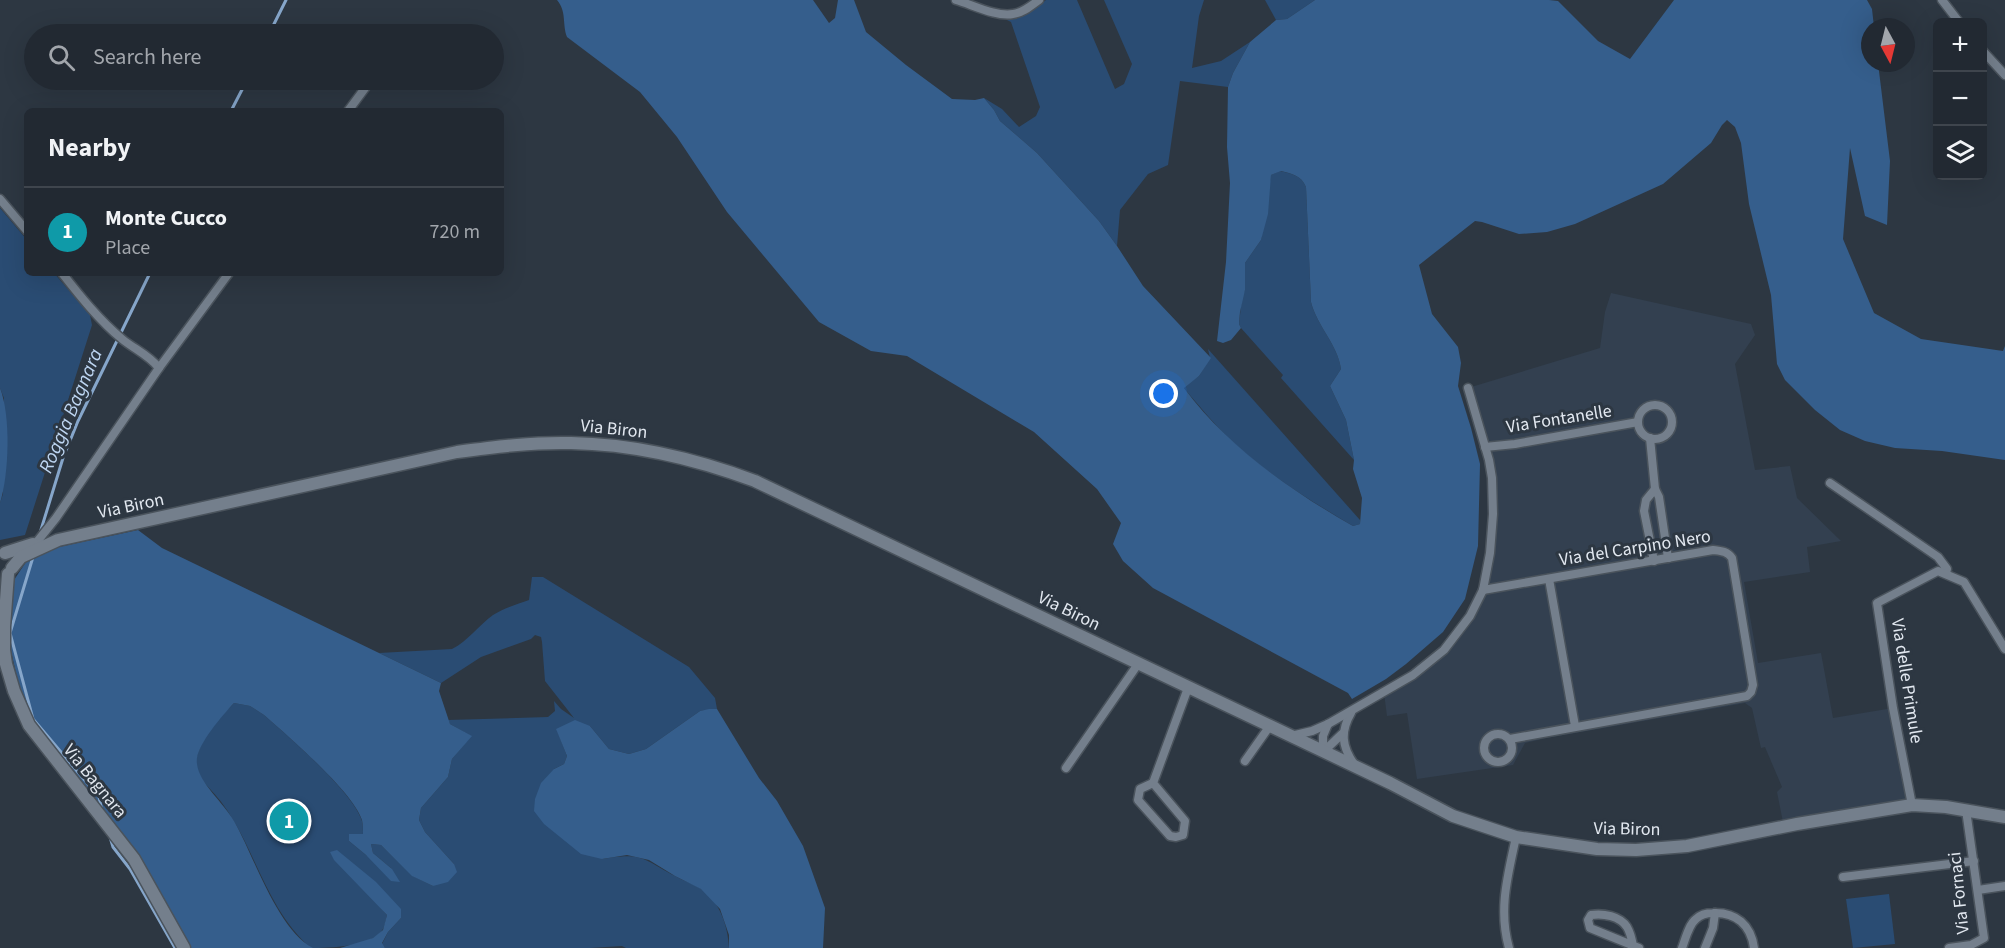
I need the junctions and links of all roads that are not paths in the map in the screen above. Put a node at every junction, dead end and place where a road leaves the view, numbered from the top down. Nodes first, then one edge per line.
1 (956, 0) edge
2 (1039, 0) edge
3 (1942, 0) edge
4 (1956, 18) edge
5 (1987, 55) edge
6 (2005, 75) edge
7 (364, 90) edge
8 (350, 108) edge
9 (0, 199) edge
10 (24, 227) edge
11 (64, 276) edge
12 (227, 276) edge
13 (159, 368) junction
14 (1468, 388) dead end
15 (1638, 422) junction
16 (1650, 438) junction
17 (1485, 447) junction
18 (1830, 483) dead end
19 (1655, 489) junction
20 (56, 518) junction
21 (55, 541) junction
22 (36, 543) junction
23 (2, 551) edge
24 (1668, 558) junction
25 (1653, 561) junction
26 (1946, 573) junction
27 (7, 574) edge
28 (1549, 579) junction
29 (1482, 590) junction
30 (0, 609) edge
31 (3, 627) junction
32 (2005, 649) edge
33 (1138, 664) junction
34 (1188, 688) junction
35 (1351, 713) junction
36 (1328, 724) junction
37 (1575, 726) junction
38 (1269, 727) junction
39 (1342, 734) junction
40 (1291, 736) junction
41 (1510, 739) dead end
42 (1323, 753) junction
43 (1245, 761) dead end
44 (1065, 768) dead end
45 (1358, 770) junction
46 (1154, 783) junction
47 (1912, 805) junction
48 (1966, 810) junction
49 (2005, 817) edge
50 (1516, 837) junction
51 (1974, 861) junction
52 (1843, 877) dead end
53 (2005, 886) edge
54 (1978, 890) junction
55 (1715, 913) junction
56 (1636, 947) edge
57 (184, 948) edge
58 (1509, 948) edge
59 (1682, 948) edge
60 (1705, 948) edge
61 (1754, 948) edge
62 (1949, 948) edge

1 - 2 street
3 - 4 street
5 - 6 street
7 - 8 street
9 - 10 street
11 - 13 street
12 - 13 street
13 - 20 street
14 - 17 street
15 - 16 street
15 - 16 street
15 - 17 street, Via Fontanelle
16 - 19 street
17 - 29 street
18 - 26 street
19 - 24 street
19 - 25 street
20 - 21 street
20 - 22 street
21 - 22 street, Via Biron
21 - 27 street, Via Biron
21 - 33 street, Via Biron
22 - 23 street, Via Biron
23 - 27 street
24 - 25 street, Via del Carpino Nero
24 - 37 street, Via del Carpino Nero
25 - 28 street, Via del Carpino Nero
26 - 32 street
26 - 47 street, Via delle Primule
27 - 31 street, Via Bagnara
28 - 29 street, Via del Carpino Nero
28 - 37 street
29 - 35 street
30 - 31 street, Via Bagnara
31 - 57 street, Via Bagnara
33 - 34 street, Via Biron
33 - 44 street
34 - 38 street, Via Biron
34 - 46 street
35 - 36 street
35 - 39 street
36 - 40 street
36 - 42 street
37 - 41 street, Via del Carpino Nero
38 - 40 street, Via Biron
38 - 43 street
39 - 42 street
39 - 45 street
40 - 42 street, Via Biron
42 - 45 street, Via Biron
45 - 50 street, Via Biron
46 - 46 street
47 - 48 street, Via Biron
47 - 50 street, Via Biron
48 - 49 street, Via Biron
48 - 51 street, Via Fornaci
50 - 58 street
51 - 52 street
51 - 54 street, Via Fornaci
53 - 54 street
54 - 62 street, Via Fornaci
55 - 59 street
55 - 60 street
55 - 61 street
56 - 56 street

